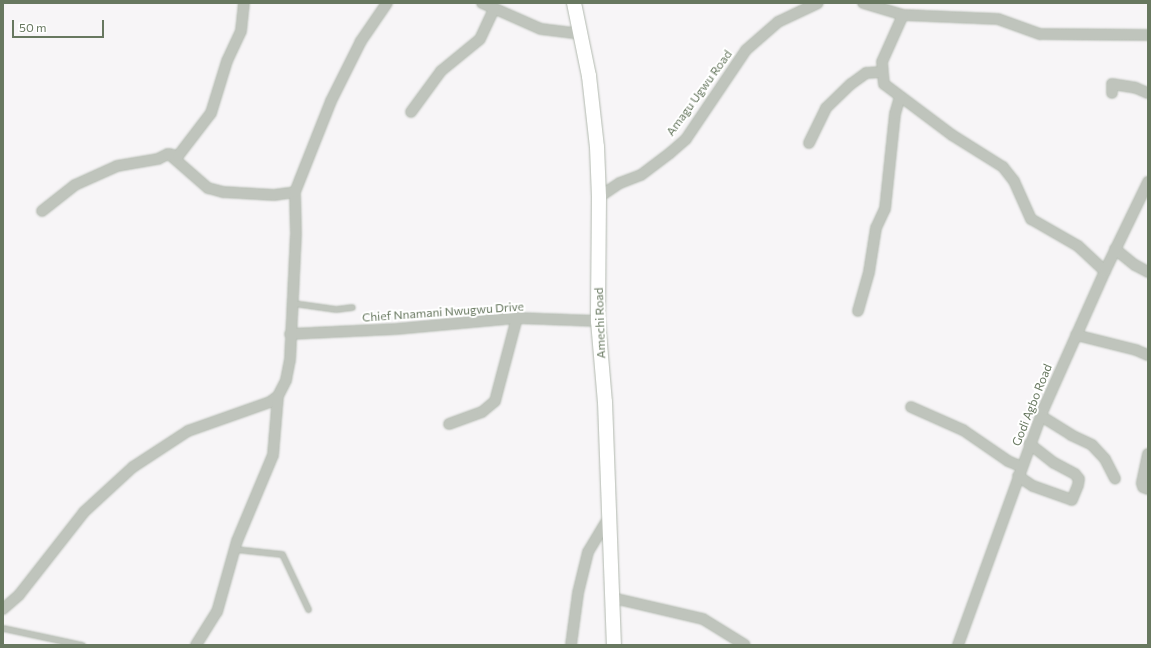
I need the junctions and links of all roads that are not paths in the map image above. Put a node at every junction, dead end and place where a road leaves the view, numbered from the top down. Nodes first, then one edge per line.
1 (244, 3) edge
2 (387, 3) edge
3 (482, 3) edge
4 (574, 3) edge
5 (818, 3) edge
6 (863, 3) edge
7 (494, 9) junction
8 (903, 15) junction
9 (582, 34) junction
10 (1148, 35) edge
11 (881, 72) junction
12 (1112, 93) dead end
13 (1148, 93) edge
14 (900, 97) junction
15 (411, 112) dead end
16 (808, 143) dead end
17 (168, 154) junction
18 (1148, 182) edge
19 (295, 192) junction
20 (599, 197) junction
21 (42, 211) dead end
22 (1115, 250) junction
23 (1104, 271) junction
24 (1148, 272) edge
25 (292, 303) junction
26 (352, 307) dead end
27 (858, 311) dead end
28 (517, 318) junction
29 (598, 321) junction
30 (290, 334) junction
31 (1076, 335) junction
32 (1148, 355) edge
33 (278, 396) junction
34 (911, 407) dead end
35 (1041, 416) junction
36 (449, 424) dead end
37 (1030, 444) junction
38 (1148, 454) edge
39 (1020, 472) junction
40 (1115, 479) dead end
41 (1148, 489) edge
42 (608, 519) junction
43 (235, 549) junction
44 (613, 598) junction
45 (3, 609) edge
46 (308, 609) dead end
47 (3, 628) edge
48 (82, 645) edge
49 (196, 645) edge
50 (571, 645) edge
51 (614, 645) edge
52 (745, 645) edge
53 (958, 645) edge

1 - 17 street
2 - 19 street
3 - 7 street
4 - 9 main road, Amechi Road
5 - 20 street, Amagu Ugwu Road
6 - 8 street
7 - 9 street
7 - 15 street
8 - 10 street
8 - 11 street
9 - 20 main road, Amechi Road
11 - 14 street
11 - 16 street
12 - 13 street
14 - 23 street
14 - 27 street
17 - 19 street
17 - 21 street
18 - 22 street, Godi Agbo Road
19 - 25 street
20 - 29 main road, Amechi Road
22 - 23 street, Godi Agbo Road
22 - 24 street
23 - 31 street, Godi Agbo Road
25 - 26 lane
25 - 30 street
28 - 29 street, Chief Nnamani Nwugwu Drive
28 - 30 street, Chief Nnamani Nwugwu Drive
28 - 36 street
29 - 42 main road, Amechi Road
30 - 33 street
31 - 32 street
31 - 35 street, Godi Agbo Road
33 - 43 street
33 - 45 street
34 - 39 street
35 - 37 street, Godi Agbo Road
35 - 40 street
37 - 39 street, Godi Agbo Road
37 - 39 street
38 - 41 street
39 - 53 street, Godi Agbo Road
42 - 44 main road, Amechi Road
42 - 50 street
43 - 46 lane
43 - 49 street
44 - 51 main road, Amechi Road
44 - 52 street
47 - 48 lane

